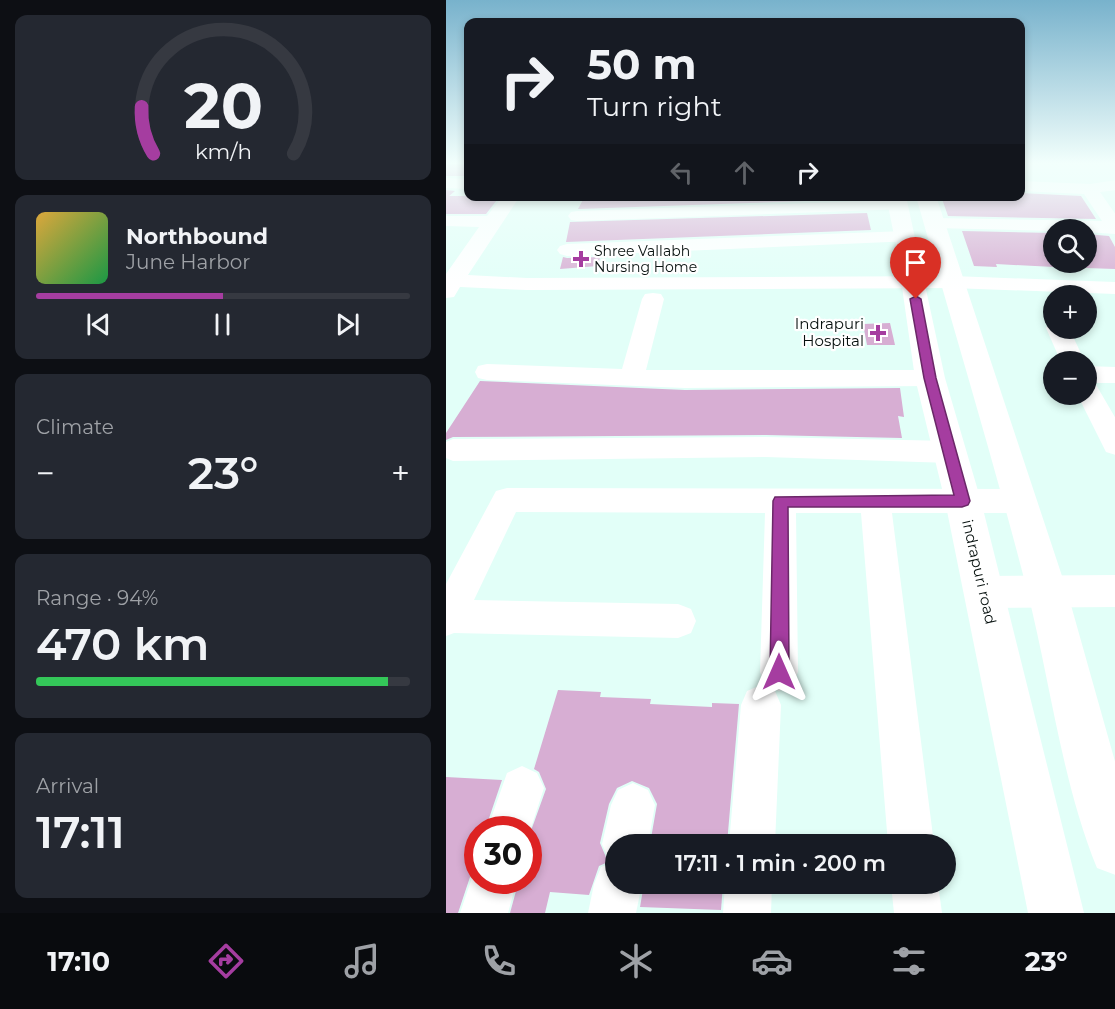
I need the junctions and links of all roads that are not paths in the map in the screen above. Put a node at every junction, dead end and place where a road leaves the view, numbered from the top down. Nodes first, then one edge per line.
1 (505, 206) edge
2 (1101, 206) edge
3 (915, 211) edge
4 (1104, 211) junction
5 (577, 216) dead end
6 (446, 221) edge
7 (492, 222) junction
8 (1115, 228) edge
9 (567, 250) dead end
10 (448, 287) edge
11 (1115, 288) edge
12 (914, 290) junction
13 (955, 291) junction
14 (653, 299) junction
15 (1097, 304) edge
16 (1115, 305) edge
17 (1043, 313) edge
18 (487, 372) dead end
19 (1097, 374) edge
20 (1115, 375) edge
21 (632, 376) junction
22 (930, 378) junction
23 (1095, 405) edge
24 (1115, 445) edge
25 (453, 450) dead end
26 (950, 452) junction
27 (781, 501) junction
28 (875, 501) junction
29 (962, 501) junction
30 (1019, 501) junction
31 (1047, 591) junction
32 (1115, 591) edge
33 (983, 592) junction
34 (447, 618) edge
35 (678, 621) dead end
36 (1103, 761) edge
37 (522, 788) dead end
38 (513, 816) edge
39 (753, 834) edge
40 (910, 834) edge
41 (1115, 849) edge
42 (490, 894) edge
43 (616, 894) edge
44 (749, 894) edge
45 (916, 894) edge
46 (484, 913) edge
47 (612, 913) edge
48 (748, 913) edge
49 (918, 913) edge
50 (1056, 913) edge

1 - 7 street
2 - 4 street
3 - 4 street
3 - 5 street
3 - 8 street
3 - 9 street
3 - 12 main road, indrapuri road
3 - 13 main road
4 - 8 street
6 - 7 street
7 - 10 street
10 - 12 street
10 - 14 street
11 - 13 street
12 - 13 street
12 - 14 street
12 - 22 main road, indrapuri road
13 - 17 street
13 - 30 main road
14 - 21 street
15 - 16 street
18 - 21 street
19 - 20 street
21 - 22 street
22 - 26 main road, indrapuri road
23 - 24 street
25 - 26 street
26 - 29 main road, indrapuri road
27 - 28 street
27 - 34 street
27 - 39 street
28 - 29 street
28 - 40 street
29 - 30 street
29 - 33 main road, indrapuri road
30 - 31 main road
31 - 32 street
31 - 33 street
31 - 36 main road
33 - 50 main road, indrapuri road
34 - 35 street
36 - 41 main road
37 - 38 street
42 - 46 street
43 - 47 street
44 - 48 street
45 - 49 street

